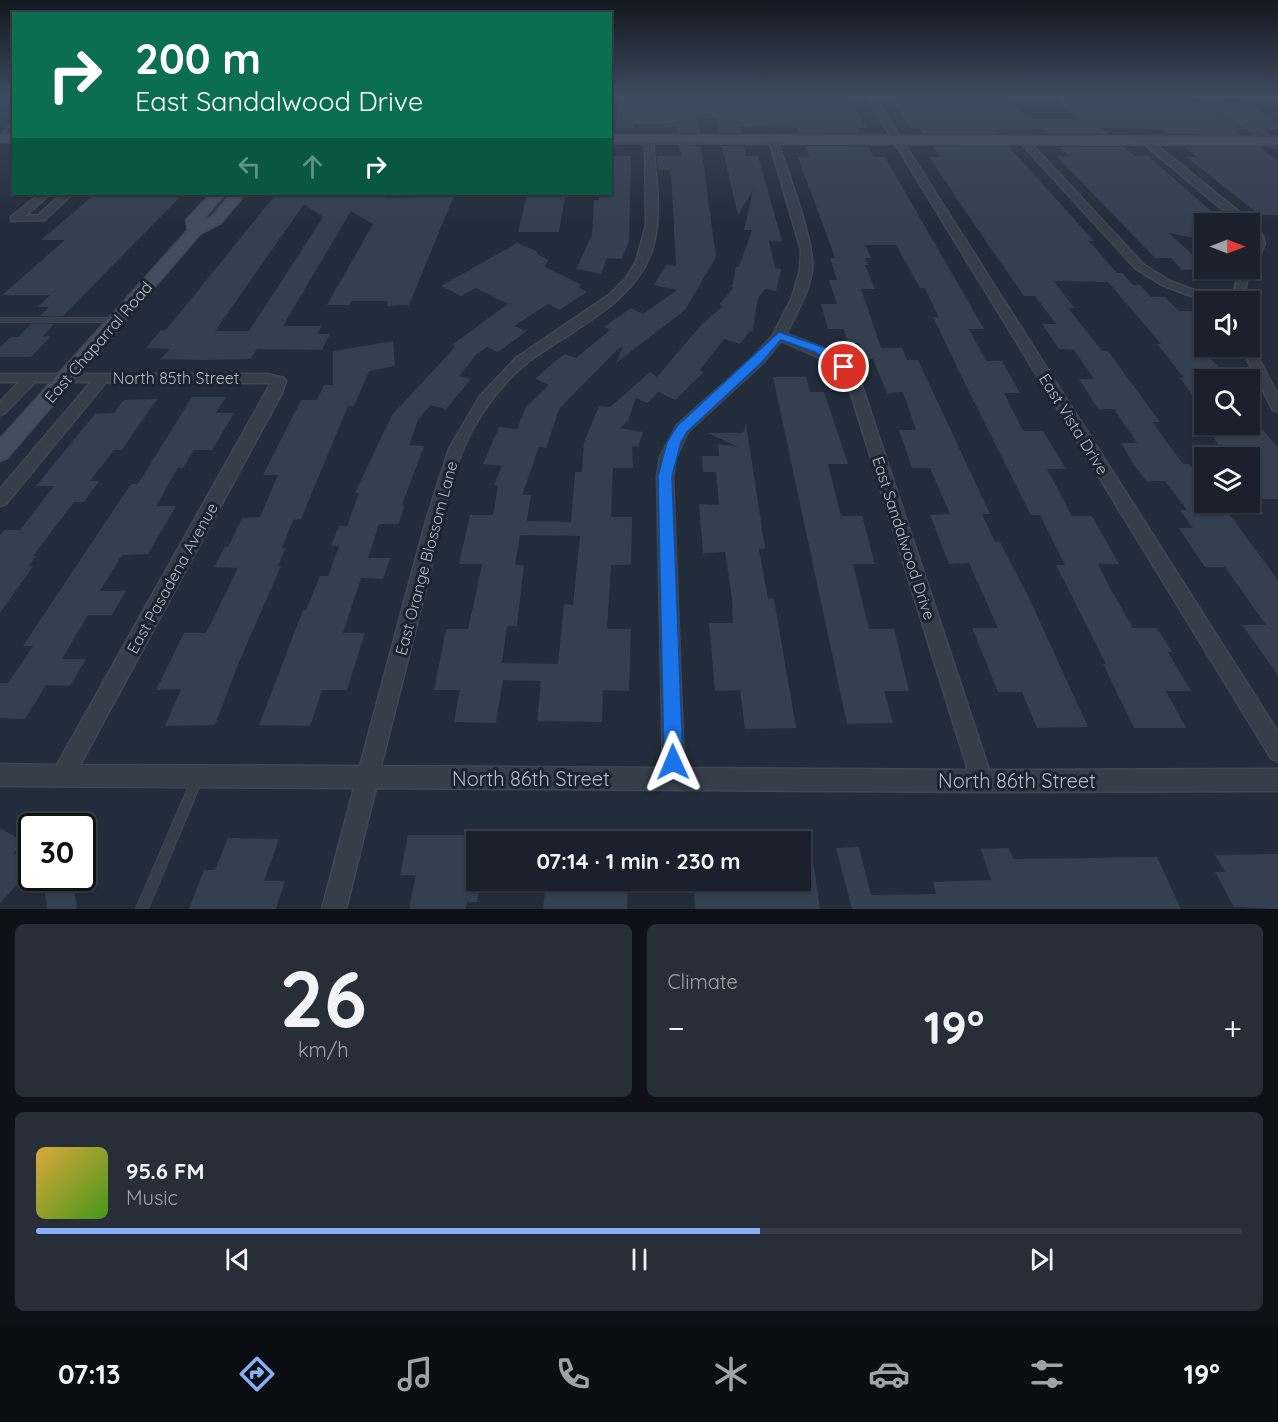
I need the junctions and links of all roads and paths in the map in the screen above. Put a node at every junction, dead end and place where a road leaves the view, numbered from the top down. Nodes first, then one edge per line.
1 (612, 139) edge
2 (649, 139) junction
3 (772, 140) junction
4 (897, 140) junction
5 (1023, 140) junction
6 (1146, 141) junction
7 (1275, 142) edge
8 (44, 195) edge
9 (66, 195) edge
10 (217, 195) edge
11 (237, 195) edge
12 (1233, 213) edge
13 (195, 231) junction
14 (1194, 293) edge
15 (0, 320) edge
16 (117, 320) junction
17 (779, 336) junction
18 (1251, 357) edge
19 (0, 378) edge
20 (31, 378) junction
21 (66, 378) junction
22 (102, 378) junction
23 (279, 381) joint
24 (1278, 408) edge
25 (0, 410) edge
26 (0, 453) edge
27 (0, 500) edge
28 (1278, 752) edge
29 (0, 775) edge
30 (63, 775) junction
31 (199, 777) junction
32 (368, 778) junction
33 (674, 778) junction
34 (1278, 780) edge
35 (982, 781) junction
36 (142, 909) edge
37 (334, 909) edge

1 - 2 street
2 - 3 street
2 - 32 street, East Orange Blossom Lane
3 - 4 street
3 - 17 street
4 - 5 street
4 - 28 street, East Vista Drive
5 - 6 street
5 - 14 street
6 - 7 street
6 - 12 street
8 - 9 street
10 - 13 street, East Chaparral Road
11 - 13 street, East Chaparral Road
13 - 16 street, East Chaparral Road
15 - 16 lane
16 - 21 street, East Chaparral Road
17 - 33 street
17 - 35 street, East Sandalwood Drive
18 - 24 street
19 - 20 street, North 85th Street
20 - 21 street, North 85th Street
20 - 25 street, East Chaparral Road
21 - 22 street, North 85th Street
21 - 26 street, East Chaparral Road
22 - 23 street, North 85th Street
22 - 27 street, East Chaparral Road
23 - 30 street, East Pasadena Avenue
29 - 30 street, North 86th Street
30 - 31 street, North 86th Street
31 - 32 street, North 86th Street
31 - 36 lane
32 - 33 street, North 86th Street
32 - 37 street, East Orange Blossom Lane
33 - 35 street, North 86th Street
34 - 35 street, North 86th Street

